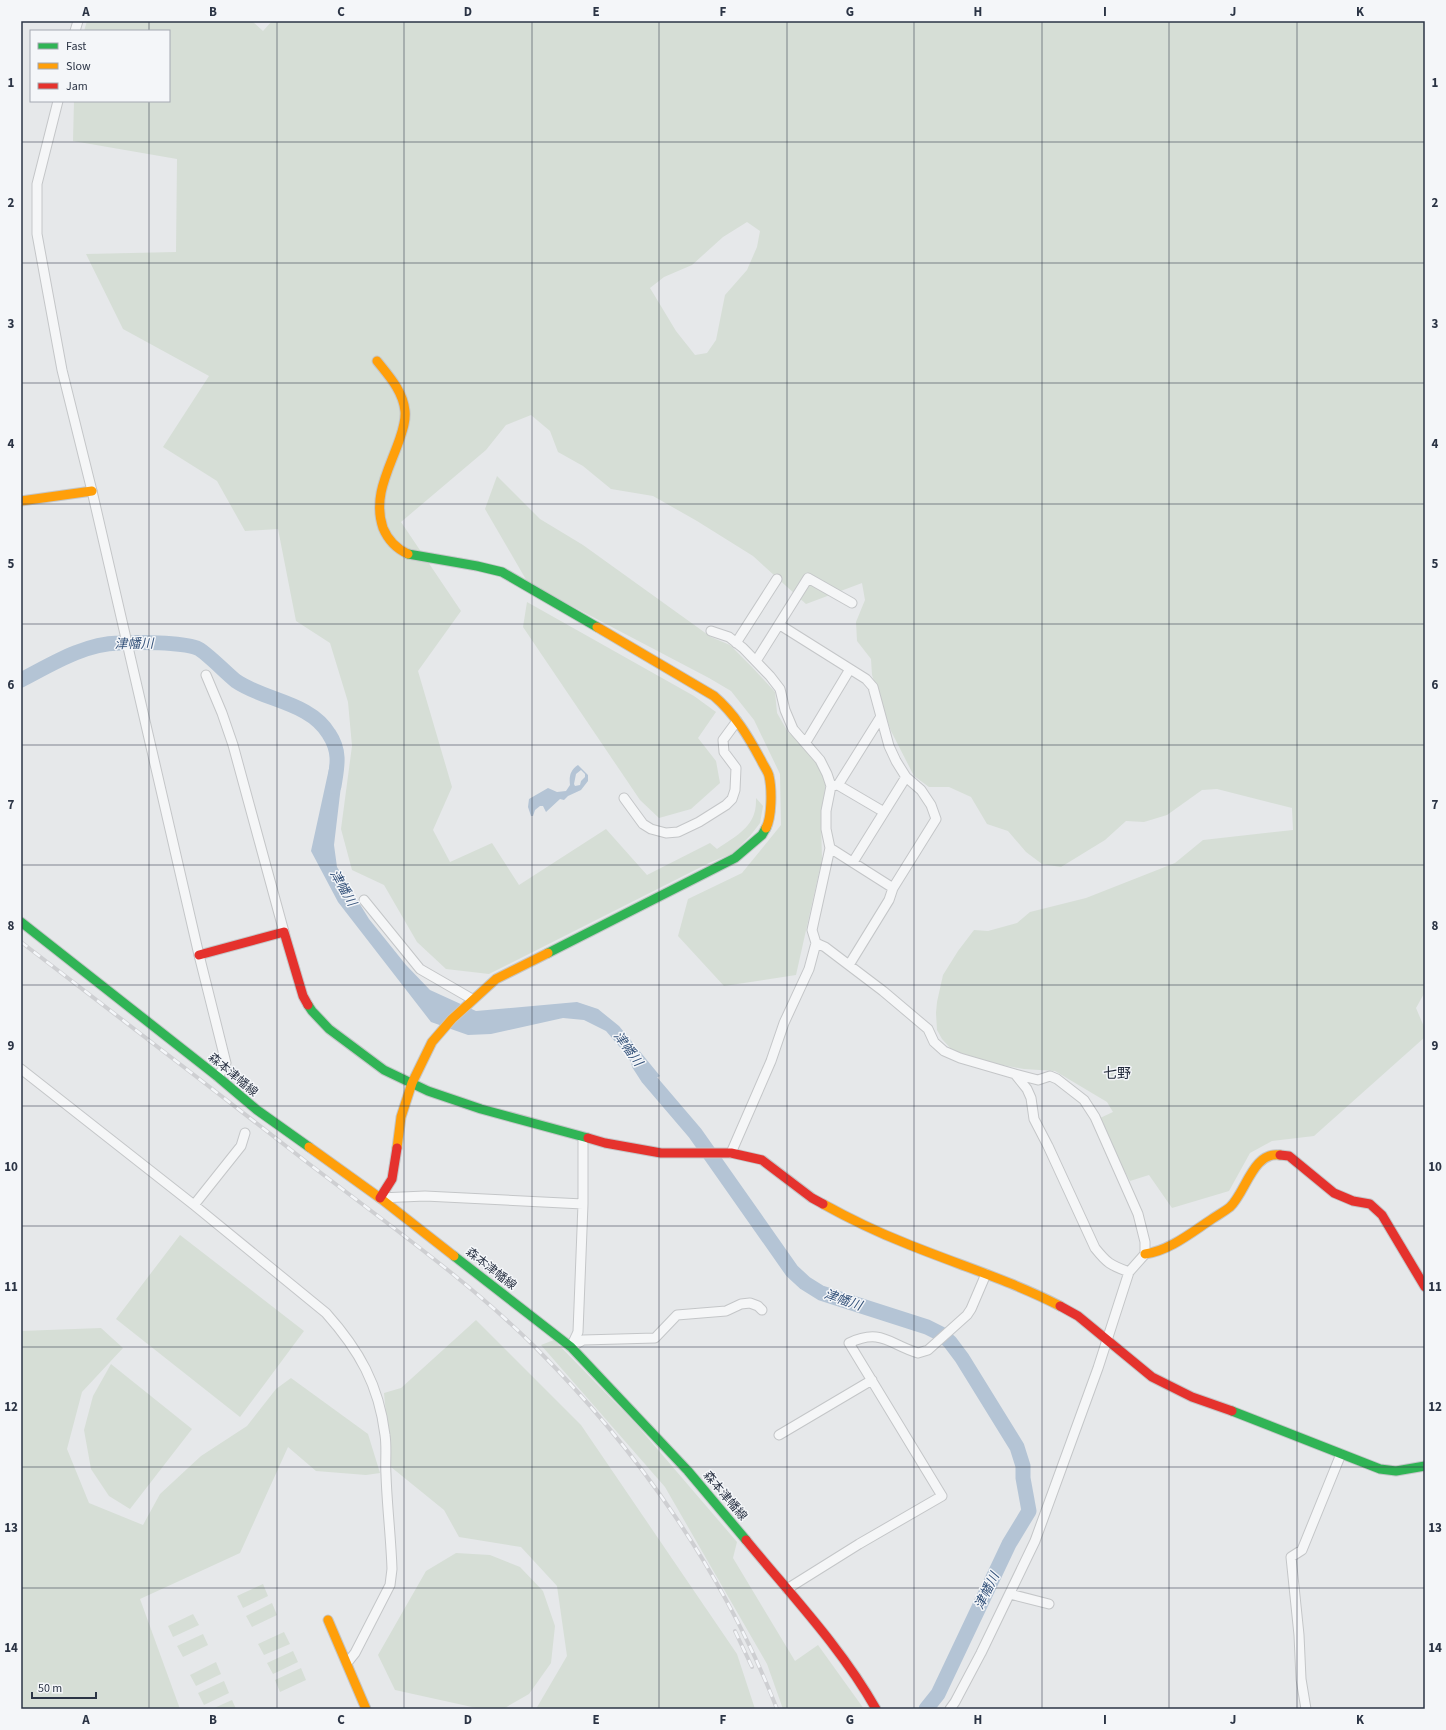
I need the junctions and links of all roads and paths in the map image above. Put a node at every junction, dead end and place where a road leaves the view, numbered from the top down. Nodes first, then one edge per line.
1 (58, 102) edge
2 (377, 361) dead end
3 (92, 491) junction
4 (21, 501) edge
5 (777, 579) dead end
6 (852, 603) dead end
7 (780, 625) junction
8 (711, 631) dead end
9 (736, 643) junction
10 (756, 661) junction
11 (850, 670) junction
12 (206, 675) dead end
13 (880, 718) junction
14 (738, 721) junction
15 (806, 742) junction
16 (906, 776) junction
17 (834, 786) junction
18 (624, 798) dead end
19 (884, 812) junction
20 (830, 848) junction
21 (853, 862) junction
22 (893, 888) junction
23 (364, 900) dead end
24 (21, 922) edge
25 (284, 932) junction
26 (816, 943) junction
27 (199, 955) junction
28 (849, 965) junction
29 (472, 999) junction
30 (21, 1069) edge
31 (1015, 1074) junction
32 (218, 1077) junction
33 (412, 1083) junction
34 (245, 1133) dead end
35 (583, 1137) junction
36 (731, 1153) junction
37 (380, 1198) junction
38 (583, 1204) junction
39 (194, 1205) junction
40 (1145, 1254) junction
41 (1129, 1272) junction
42 (986, 1274) junction
43 (1425, 1286) edge
44 (762, 1310) dead end
45 (1106, 1340) junction
46 (571, 1346) junction
47 (872, 1380) junction
48 (779, 1435) dead end
49 (1341, 1454) junction
50 (1425, 1466) edge
51 (787, 1589) junction
52 (1010, 1594) junction
53 (1049, 1604) dead end
54 (328, 1620) dead end
55 (347, 1663) junction
56 (366, 1709) edge
57 (876, 1709) edge
58 (950, 1709) edge
59 (1306, 1709) edge

1 - 3 street
2 - 14 street
3 - 4 street
3 - 27 street
5 - 9 street
6 - 7 street
7 - 10 street
7 - 11 street
8 - 9 street
9 - 10 street
10 - 15 street
11 - 13 street
11 - 15 street
12 - 25 street
13 - 16 street
13 - 17 street
14 - 18 street
14 - 29 street
15 - 17 street
16 - 19 street
16 - 22 street
17 - 19 street
17 - 20 street
19 - 21 street
20 - 21 street
20 - 26 street
21 - 22 street
22 - 28 street
23 - 29 street
24 - 32 street, 森本津幡線
25 - 27 street
25 - 33 street
26 - 28 street
26 - 36 street
27 - 32 street
28 - 31 street
29 - 33 street
30 - 39 street
31 - 40 street
31 - 41 street
32 - 37 street, 森本津幡線
33 - 35 street
33 - 37 street
34 - 39 street
35 - 36 street
35 - 38 street
36 - 42 street
37 - 38 street
37 - 46 street, 森本津幡線
38 - 46 street
39 - 55 street
40 - 41 street
40 - 43 street
41 - 45 street
42 - 45 street
42 - 47 street
44 - 46 street
45 - 49 street
45 - 52 street
46 - 51 street, 森本津幡線
47 - 48 street
47 - 51 street
49 - 50 street
49 - 59 street
51 - 57 street, 森本津幡線
52 - 53 street
52 - 58 street
54 - 55 street
55 - 56 street

